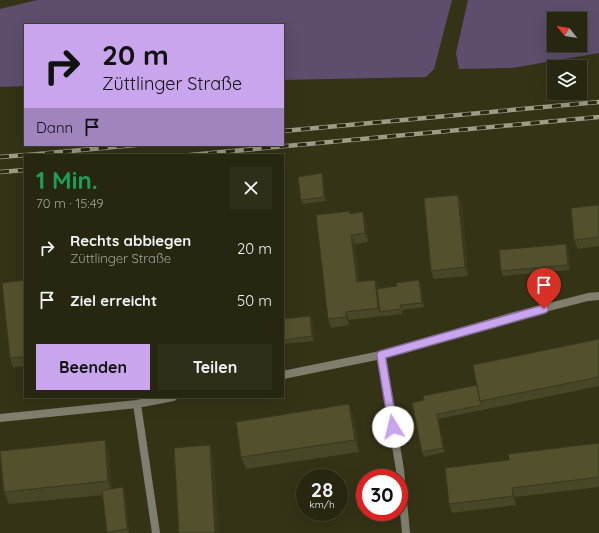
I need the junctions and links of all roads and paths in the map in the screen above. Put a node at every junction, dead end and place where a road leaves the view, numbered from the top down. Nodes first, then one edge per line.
1 (599, 296) edge
2 (381, 355) junction
3 (284, 375) edge
4 (168, 398) edge
5 (137, 404) junction
6 (0, 418) edge
7 (156, 533) edge
8 (406, 533) edge

1 - 2 street
2 - 3 street
2 - 8 street
4 - 5 street
5 - 6 street
5 - 7 street

